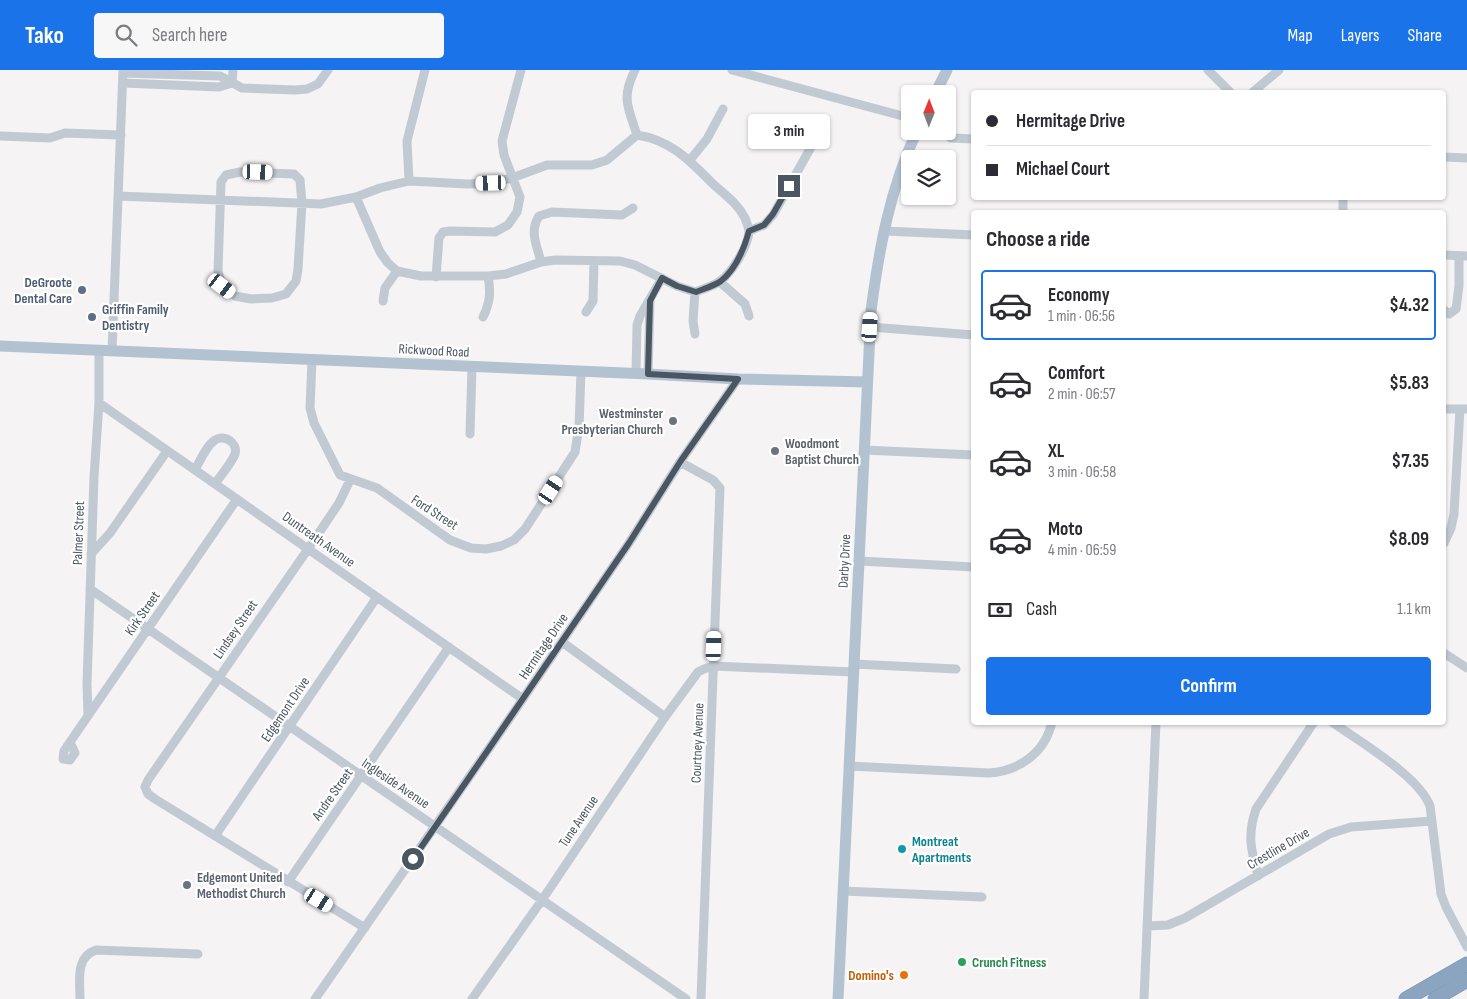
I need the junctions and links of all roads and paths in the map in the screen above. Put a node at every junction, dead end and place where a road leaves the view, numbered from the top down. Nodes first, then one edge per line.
1 (233, 70) edge
2 (328, 70) edge
3 (425, 70) edge
4 (521, 70) edge
5 (630, 70) edge
6 (635, 70) edge
7 (732, 70) edge
8 (948, 70) edge
9 (1208, 70) edge
10 (1279, 70) edge
11 (123, 71) edge
12 (630, 80) junction
13 (123, 83) junction
14 (232, 83) junction
15 (940, 85) edge
16 (1228, 90) edge
17 (1254, 90) edge
18 (723, 108) dead end
19 (901, 116) edge
20 (824, 124) dead end
21 (121, 135) junction
22 (637, 135) junction
23 (0, 136) edge
24 (956, 138) edge
25 (971, 139) edge
26 (912, 140) edge
27 (1446, 157) edge
28 (1467, 158) edge
29 (690, 160) junction
30 (512, 178) junction
31 (409, 181) junction
32 (118, 196) junction
33 (356, 197) junction
34 (220, 201) junction
35 (302, 203) junction
36 (633, 208) dead end
37 (749, 231) junction
38 (884, 231) junction
39 (971, 235) edge
40 (1446, 255) edge
41 (1463, 256) edge
42 (594, 261) junction
43 (542, 262) junction
44 (397, 271) junction
45 (488, 276) junction
46 (436, 277) junction
47 (662, 278) junction
48 (720, 282) junction
49 (696, 292) junction
50 (383, 301) dead end
51 (586, 312) dead end
52 (1446, 312) edge
53 (749, 316) dead end
54 (483, 317) dead end
55 (870, 327) junction
56 (695, 334) dead end
57 (971, 335) edge
58 (0, 346) edge
59 (99, 350) junction
60 (112, 351) junction
61 (312, 360) junction
62 (472, 367) junction
63 (581, 371) junction
64 (642, 373) junction
65 (738, 379) junction
66 (867, 382) junction
67 (99, 403) junction
68 (1446, 409) edge
69 (1464, 409) edge
70 (470, 434) dead end
71 (167, 450) junction
72 (864, 450) junction
73 (971, 455) edge
74 (680, 462) junction
75 (195, 470) junction
76 (350, 480) junction
77 (214, 484) junction
78 (237, 499) junction
79 (1446, 538) edge
80 (308, 549) junction
81 (91, 554) junction
82 (859, 561) junction
83 (971, 567) edge
84 (90, 589) junction
85 (377, 597) junction
86 (148, 629) junction
87 (562, 642) junction
88 (449, 647) junction
89 (1446, 655) edge
90 (713, 666) junction
91 (854, 668) junction
92 (956, 668) dead end
93 (1467, 668) edge
94 (219, 677) junction
95 (523, 699) junction
96 (88, 716) junction
97 (665, 717) junction
98 (1051, 725) edge
99 (1156, 725) edge
100 (1312, 725) edge
101 (1336, 725) edge
102 (290, 726) junction
103 (70, 742) dead end
104 (849, 766) junction
105 (361, 775) junction
106 (1432, 821) junction
107 (436, 827) junction
108 (215, 836) junction
109 (1258, 876) junction
110 (288, 882) junction
111 (843, 891) junction
112 (982, 897) dead end
113 (542, 900) junction
114 (1147, 926) junction
115 (365, 928) junction
116 (1467, 947) edge
117 (198, 954) dead end
118 (1467, 964) edge
119 (1467, 980) edge
120 (80, 999) edge
121 (315, 999) edge
122 (472, 999) edge
123 (686, 999) edge
124 (701, 999) edge
125 (838, 999) edge
126 (1144, 999) edge
127 (1406, 999) edge
128 (1435, 999) edge

1 - 14 street
2 - 14 street
3 - 31 street
4 - 30 street
5 - 12 street
6 - 12 street
7 - 19 street
8 - 15 main road
9 - 16 street
10 - 17 street
11 - 13 street
11 - 14 street
12 - 22 street
13 - 14 street
13 - 21 street
18 - 29 street
20 - 37 street
21 - 23 street
21 - 32 street
22 - 29 street
22 - 30 street
24 - 25 street
26 - 38 main road, Darby Drive
27 - 28 street
29 - 37 street
30 - 31 street
30 - 46 street
31 - 33 street
32 - 34 street
32 - 60 street
33 - 35 street
33 - 44 street
34 - 35 street
34 - 35 street
34 - 35 street
36 - 43 street
37 - 48 street
38 - 39 street
38 - 55 main road, Darby Drive
40 - 41 street
41 - 52 street
42 - 43 street
42 - 47 street
42 - 51 street
43 - 45 street
44 - 46 street
44 - 50 street
45 - 46 street
45 - 54 street
47 - 49 street
47 - 64 street
48 - 49 street
48 - 53 street
49 - 56 street
55 - 57 street
55 - 66 main road, Darby Drive
58 - 59 main road, Rickwood Road
59 - 60 main road, Rickwood Road
59 - 67 street, Palmer Street
60 - 61 main road, Rickwood Road
61 - 62 main road, Rickwood Road
61 - 76 street
62 - 63 main road, Rickwood Road
62 - 70 street
63 - 64 main road, Rickwood Road
63 - 76 street, Ford Street
64 - 65 main road, Rickwood Road
65 - 66 main road, Rickwood Road
65 - 74 street, Hermitage Drive
66 - 72 main road, Darby Drive
67 - 71 street, Duntreath Avenue
67 - 81 street, Palmer Street
68 - 69 street
69 - 79 street
71 - 75 street, Duntreath Avenue
71 - 81 street
72 - 73 street
72 - 82 main road, Darby Drive
74 - 87 street, Hermitage Drive
74 - 90 street, Courtney Avenue
75 - 77 street, Duntreath Avenue
75 - 77 street
76 - 80 street, Lindsey Street
77 - 78 street, Duntreath Avenue
78 - 80 street, Duntreath Avenue
78 - 86 street, Kirk Street
80 - 85 street, Duntreath Avenue
80 - 94 street, Lindsey Street
81 - 84 street, Palmer Street
82 - 83 street
82 - 91 main road, Darby Drive
84 - 86 street, Ingleside Avenue
84 - 96 street, Palmer Street
85 - 88 street, Duntreath Avenue
85 - 102 street, Edgemont Drive
86 - 94 street, Ingleside Avenue
86 - 96 street, Kirk Street
87 - 95 street, Hermitage Drive
87 - 97 street
88 - 95 street, Duntreath Avenue
88 - 105 street, Andre Street
89 - 93 street
90 - 91 street
90 - 97 street, Tune Avenue
90 - 124 street, Courtney Avenue
91 - 92 street
91 - 104 main road, Darby Drive
94 - 102 street, Ingleside Avenue
94 - 108 street, Lindsey Street
95 - 107 street, Hermitage Drive
96 - 103 street, Kirk Street
97 - 113 street, Tune Avenue
98 - 104 street
99 - 114 street
100 - 109 street
101 - 106 street
102 - 105 street, Ingleside Avenue
102 - 108 street, Edgemont Drive
104 - 111 main road, Darby Drive
105 - 107 street, Ingleside Avenue
105 - 110 street, Andre Street
106 - 109 street, Crestline Drive
106 - 116 street
107 - 113 street, Ingleside Avenue
107 - 115 street, Hermitage Drive
108 - 110 street
109 - 114 street, Crestline Drive
110 - 115 street
111 - 112 street
111 - 125 main road, Darby Drive
113 - 122 street, Tune Avenue
113 - 123 street, Ingleside Avenue
114 - 126 street
115 - 121 street, Hermitage Drive
117 - 120 street
118 - 127 highway
119 - 128 highway

